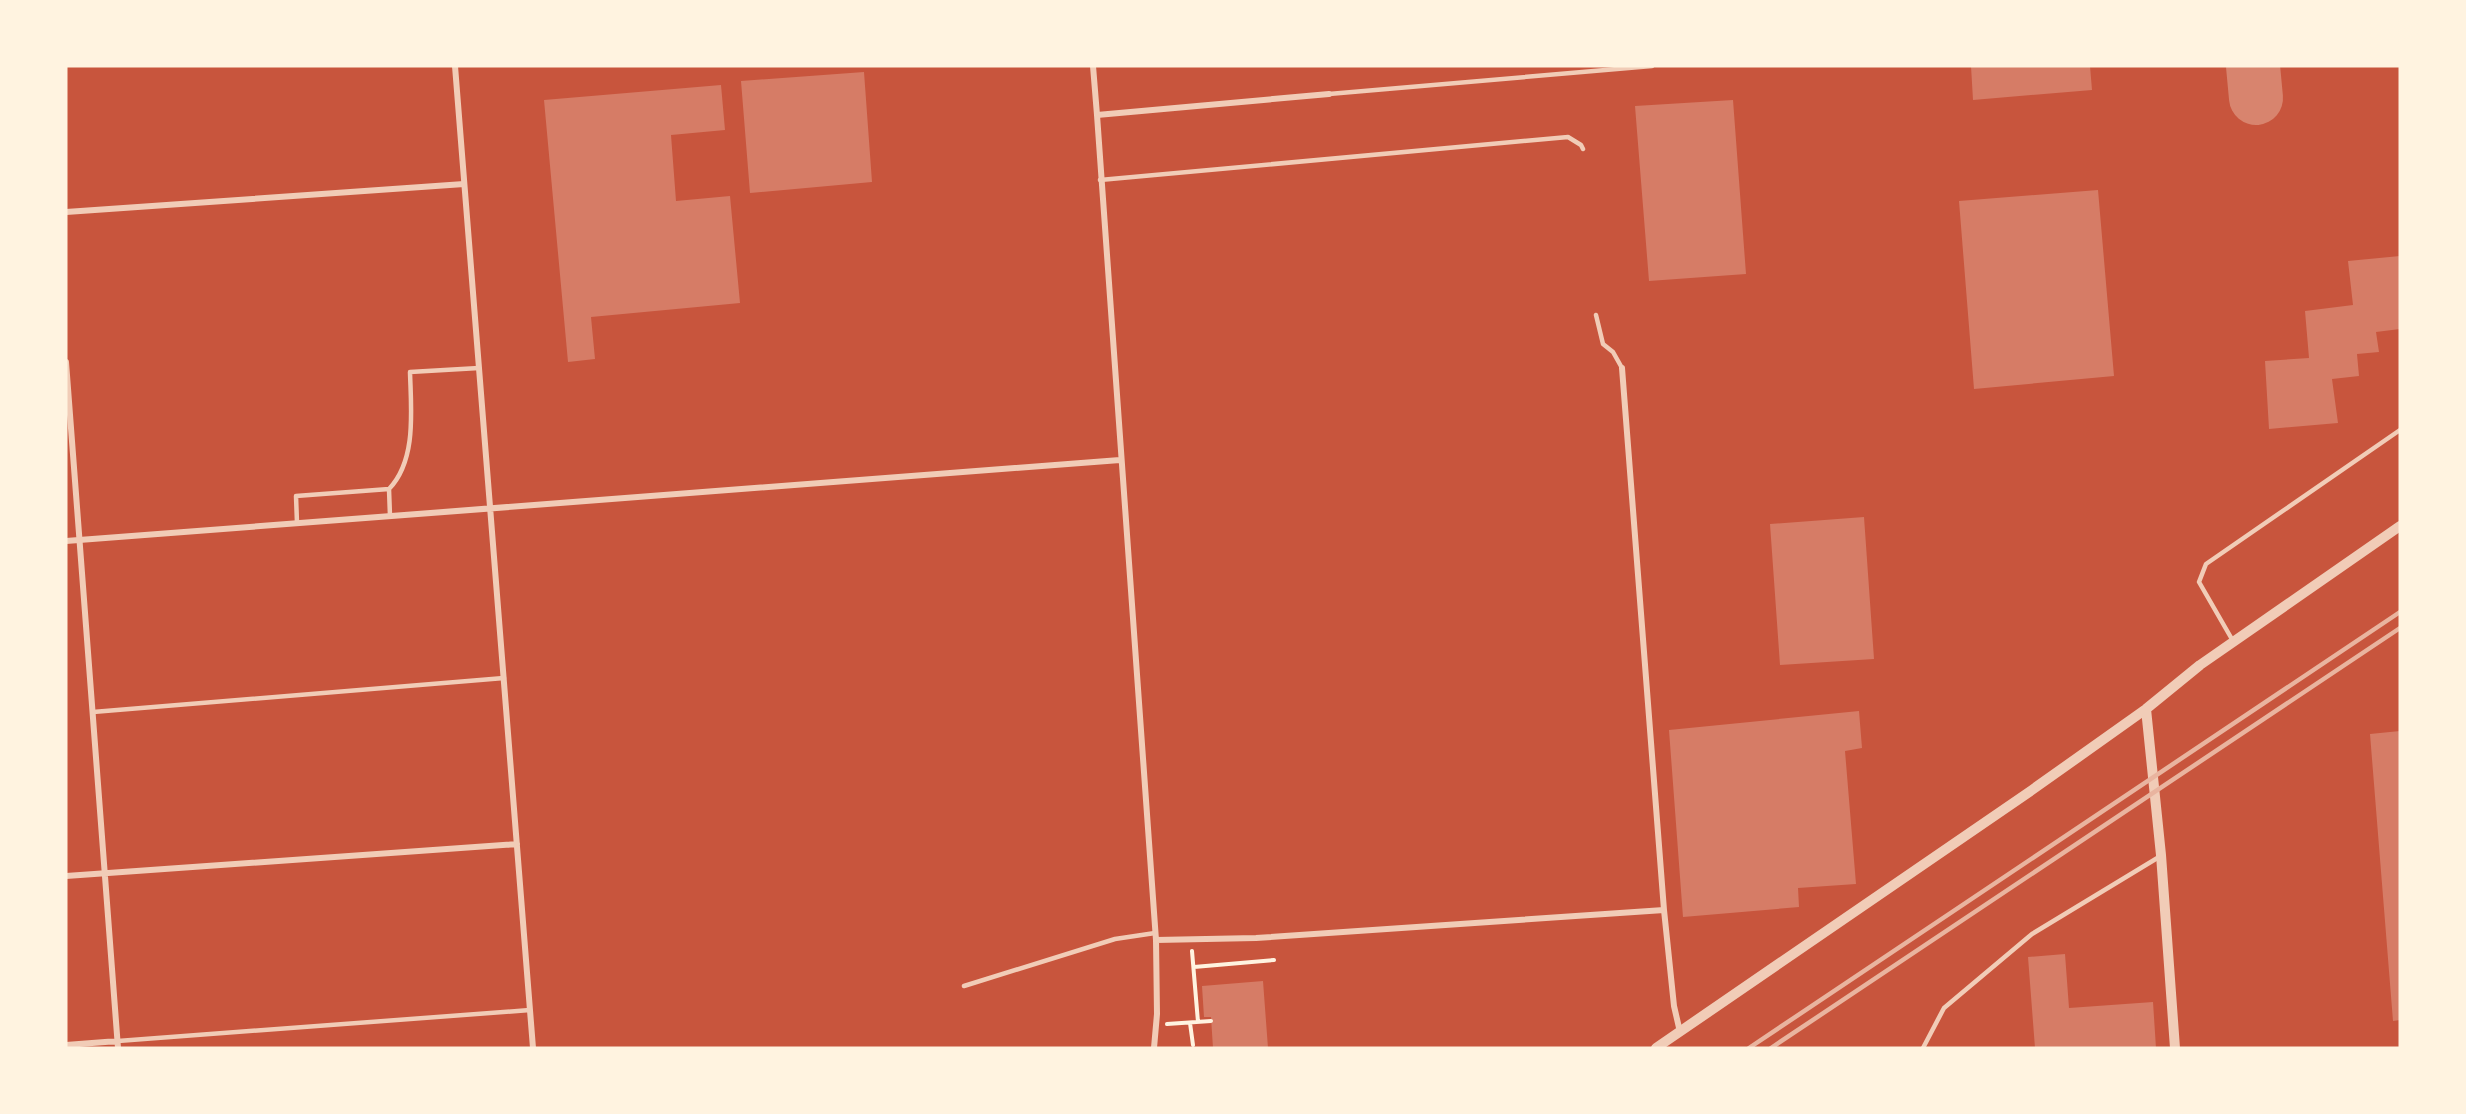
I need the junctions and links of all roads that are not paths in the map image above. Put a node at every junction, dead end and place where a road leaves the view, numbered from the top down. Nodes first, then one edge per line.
1 (455, 66) edge
2 (1093, 66) edge
3 (1652, 66) edge
4 (1329, 94) joint
5 (1097, 115) junction
6 (1583, 149) dead end
7 (1100, 180) junction
8 (464, 184) junction
9 (66, 212) edge
10 (1596, 315) dead end
11 (66, 362) edge
12 (479, 368) junction
13 (1622, 368) joint
14 (2400, 430) edge
15 (1120, 460) junction
16 (389, 489) junction
17 (490, 508) junction
18 (390, 516) junction
19 (297, 524) junction
20 (2400, 526) edge
21 (80, 540) junction
22 (66, 541) edge
23 (2233, 642) junction
24 (504, 678) junction
25 (2146, 709) junction
26 (93, 712) junction
27 (517, 844) junction
28 (2161, 855) junction
29 (105, 874) junction
30 (66, 876) edge
31 (1664, 910) junction
32 (1156, 937) junction
33 (964, 986) dead end
34 (530, 1010) junction
35 (1680, 1032) junction
36 (66, 1045) edge
37 (118, 1045) edge
38 (533, 1048) edge
39 (1154, 1048) edge
40 (1656, 1048) edge
41 (1923, 1048) edge
42 (2175, 1048) edge

1 - 8 street
2 - 5 street
3 - 4 lane
4 - 5 street
5 - 7 street
6 - 7 lane
7 - 15 street
8 - 9 street
8 - 12 street
10 - 13 lane
11 - 21 street
12 - 16 lane
12 - 17 street
13 - 31 street
14 - 23 lane
15 - 17 street
15 - 32 street
16 - 18 lane
16 - 19 lane
17 - 18 street
17 - 24 street
18 - 19 street
19 - 21 street
20 - 23 street
21 - 22 street
21 - 26 street
23 - 25 street
24 - 26 lane
24 - 27 street
25 - 28 street
25 - 35 street
26 - 29 street
27 - 29 street
27 - 34 street
28 - 41 lane
28 - 42 street
29 - 30 street
29 - 37 street
31 - 32 street
31 - 35 street
32 - 33 lane
32 - 39 street
34 - 37 lane
34 - 38 street
35 - 40 street
36 - 37 street

